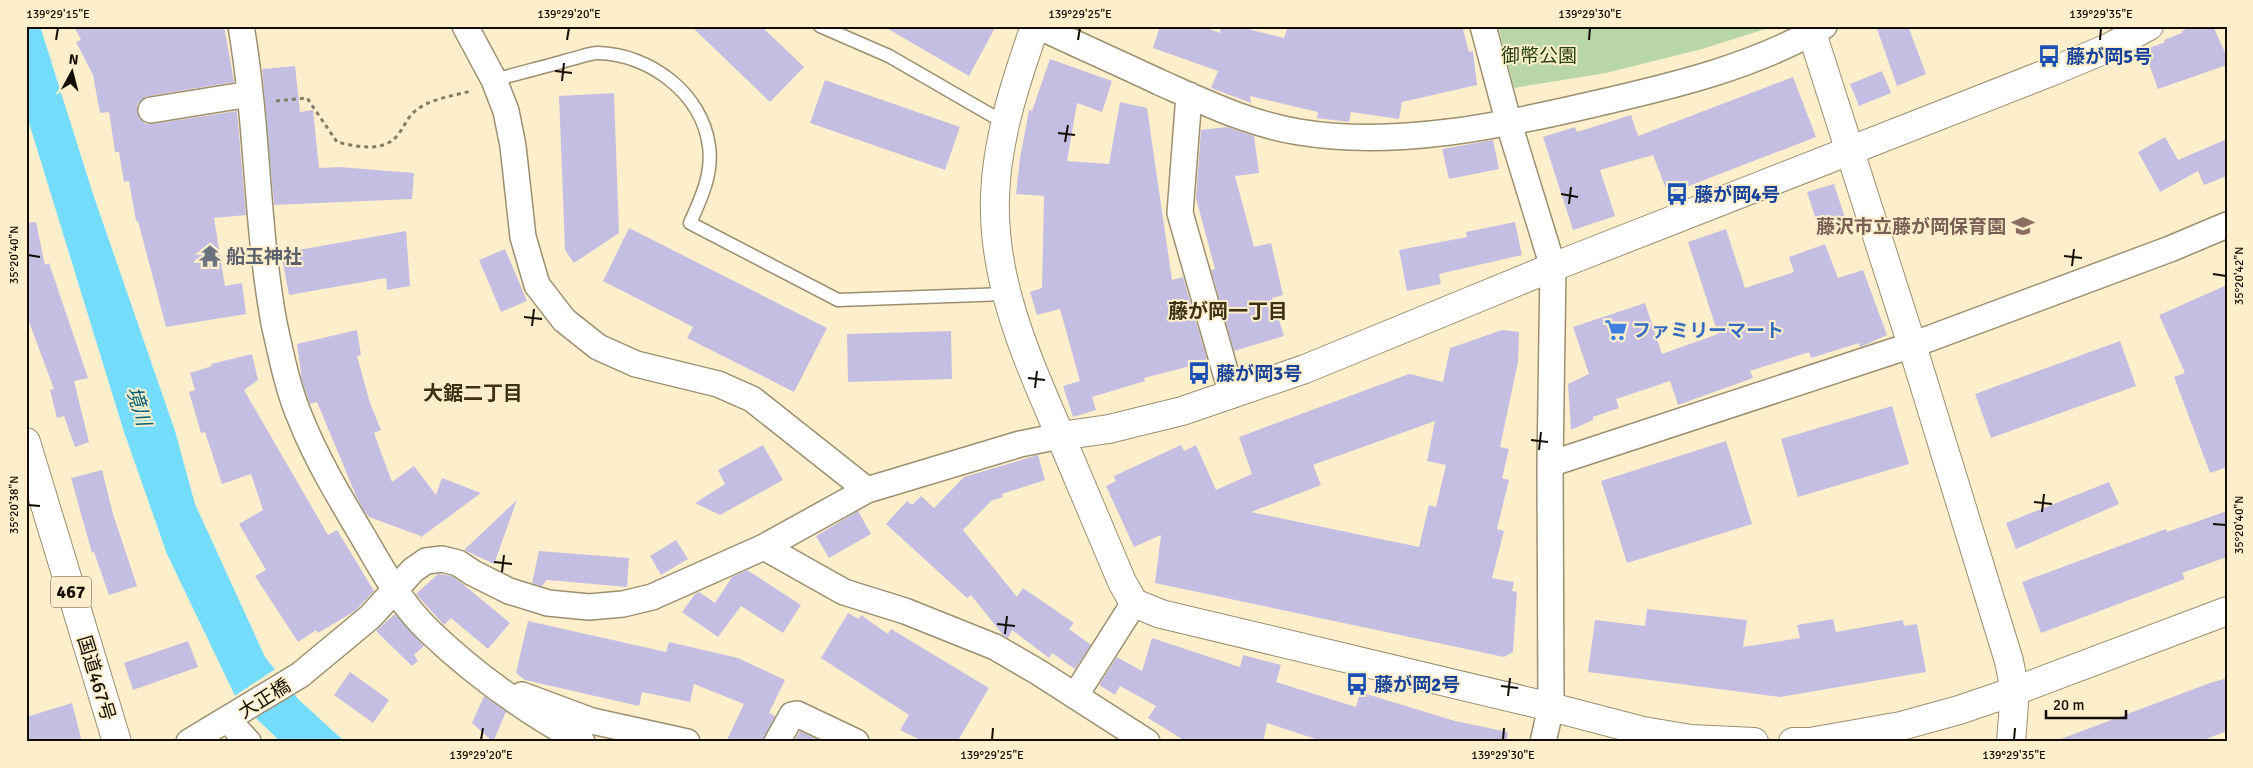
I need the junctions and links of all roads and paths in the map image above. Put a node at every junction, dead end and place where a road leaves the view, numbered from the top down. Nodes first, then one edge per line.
1 (241, 26) edge
2 (465, 26) edge
3 (820, 26) edge
4 (1036, 26) edge
5 (1483, 26) edge
6 (2149, 26) edge
7 (1818, 30) edge
8 (495, 82) junction
9 (1189, 95) junction
10 (251, 99) junction
11 (151, 110) dead end
12 (1005, 122) junction
13 (1509, 124) junction
14 (1849, 151) junction
15 (2227, 225) edge
16 (1553, 267) junction
17 (1006, 294) junction
18 (1912, 345) junction
19 (1232, 395) junction
20 (1060, 436) junction
21 (26, 442) edge
22 (1550, 464) junction
23 (867, 490) junction
24 (764, 547) junction
25 (395, 592) junction
26 (1134, 603) junction
27 (2227, 611) edge
28 (496, 686) junction
29 (2015, 691) junction
30 (1076, 696) junction
31 (1551, 707) junction
32 (228, 720) junction
33 (117, 742) edge
34 (189, 742) edge
35 (248, 742) edge
36 (582, 742) edge
37 (687, 742) edge
38 (777, 742) edge
39 (856, 742) edge
40 (1147, 742) edge
41 (1543, 742) edge
42 (1754, 742) edge
43 (1793, 742) edge
44 (2011, 742) edge

1 - 10 street
2 - 8 street
3 - 12 lane
4 - 9 street
4 - 12 main road
5 - 13 street
6 - 14 main road
7 - 13 street
7 - 14 main road
8 - 10 path
8 - 17 lane
8 - 23 street
9 - 13 street
9 - 19 street
10 - 11 street
10 - 25 street
12 - 17 main road
13 - 16 street
14 - 16 main road
14 - 18 main road
15 - 18 street
16 - 19 main road
16 - 22 street
17 - 20 main road
18 - 22 street
18 - 29 main road
19 - 20 main road
20 - 23 street, 大正橋
20 - 26 main road
21 - 33 main road, 国道467号 / 467
22 - 31 street
23 - 24 street, 大正橋
24 - 25 street, 大正橋
24 - 30 street
25 - 28 street
25 - 32 street, 大正橋
26 - 30 street
26 - 31 main road
27 - 29 main road
28 - 36 street
28 - 37 street
29 - 43 main road
29 - 44 main road
30 - 40 street
31 - 41 street
31 - 42 main road
32 - 34 street, 大正橋
32 - 35 street
38 - 39 street

